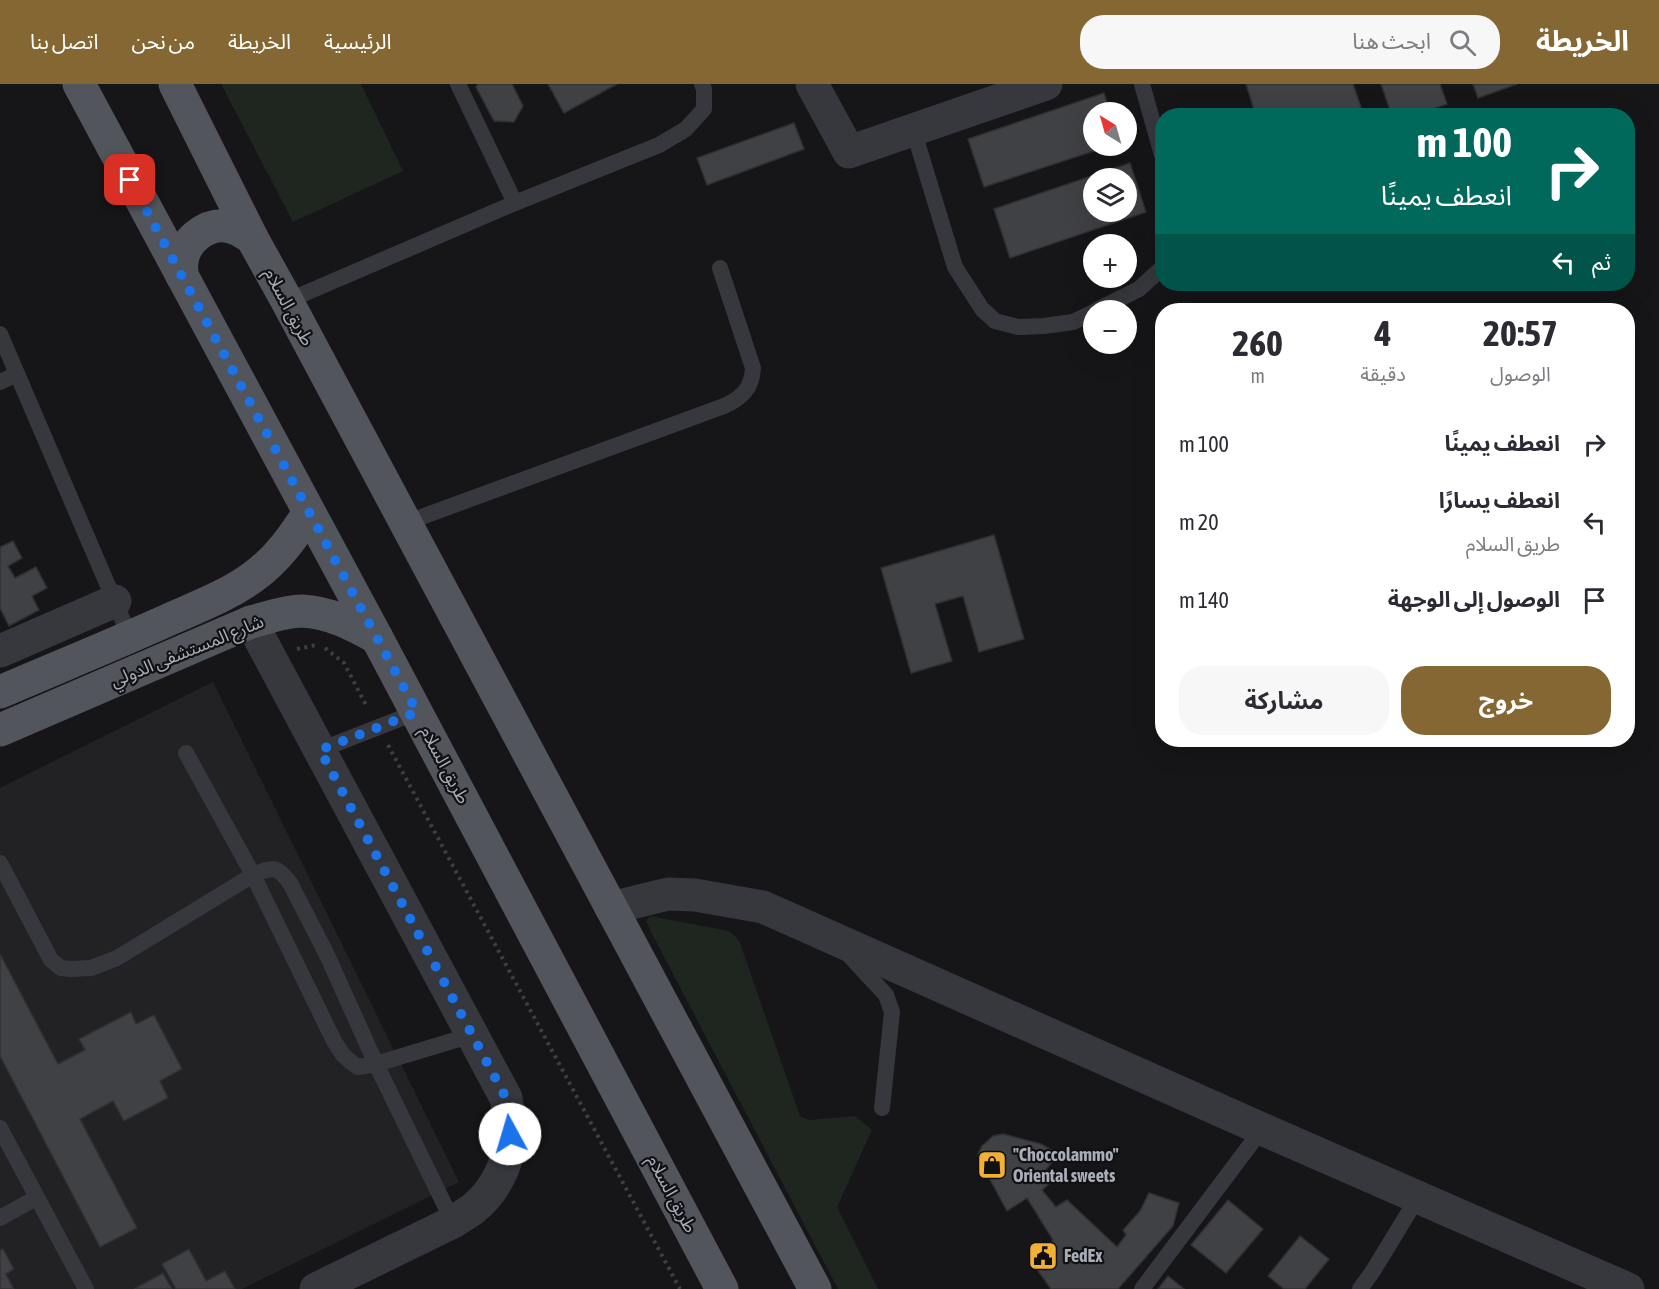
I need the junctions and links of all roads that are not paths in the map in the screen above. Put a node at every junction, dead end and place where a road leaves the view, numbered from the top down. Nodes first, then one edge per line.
1 (79, 84) edge
2 (176, 84) edge
3 (458, 84) edge
4 (702, 84) edge
5 (812, 84) edge
6 (1046, 84) edge
7 (1142, 84) edge
8 (913, 129) junction
9 (1155, 130) edge
10 (515, 203) junction
11 (252, 238) junction
12 (720, 268) dead end
13 (1155, 274) edge
14 (182, 276) junction
15 (1117, 300) edge
16 (287, 302) junction
17 (1083, 317) edge
18 (0, 334) edge
19 (17, 374) junction
20 (0, 382) edge
21 (309, 512) junction
22 (405, 523) junction
23 (115, 601) junction
24 (251, 622) junction
25 (130, 637) junction
26 (377, 638) junction
27 (0, 651) edge
28 (0, 692) edge
29 (417, 712) junction
30 (0, 730) edge
31 (320, 750) junction
32 (186, 753) dead end
33 (0, 863) edge
34 (253, 875) junction
35 (610, 908) junction
36 (834, 939) junction
37 (472, 1035) junction
38 (376, 1064) junction
39 (882, 1108) dead end
40 (0, 1128) edge
41 (1262, 1129) junction
42 (1419, 1197) junction
43 (36, 1198) junction
44 (0, 1218) edge
45 (453, 1222) junction
46 (86, 1289) edge
47 (316, 1289) edge
48 (722, 1289) edge
49 (815, 1289) edge
50 (1142, 1289) edge
51 (1360, 1289) edge
52 (1628, 1289) edge

1 - 14 main road, طريق السلام
2 - 11 main road, طريق السلام
3 - 10 lane
4 - 10 lane
5 - 8 street
6 - 8 street
7 - 9 lane
8 - 17 lane
10 - 16 lane
11 - 14 main road
11 - 16 main road, طريق السلام
12 - 22 lane
13 - 15 lane
14 - 21 main road, طريق السلام
16 - 22 main road, طريق السلام
18 - 19 lane
19 - 20 lane
19 - 23 lane
21 - 25 main road, شارع المستشفى الدولي
21 - 26 main road, طريق السلام
22 - 35 main road, طريق السلام
23 - 25 lane
23 - 27 street
24 - 26 main road, شارع المستشفى الدولي
24 - 30 main road, شارع المستشفى الدولي
24 - 31 street
25 - 28 main road, شارع المستشفى الدولي
26 - 29 main road, طريق السلام
29 - 31 lane
29 - 48 main road, طريق السلام
31 - 37 street
32 - 34 lane
33 - 34 lane
34 - 38 lane
34 - 38 lane
35 - 36 street
35 - 49 main road, طريق السلام
36 - 39 lane
36 - 41 street
37 - 38 lane
37 - 45 street
38 - 45 lane
40 - 43 lane
41 - 42 street
41 - 50 lane
42 - 51 lane
42 - 52 street
43 - 44 lane
43 - 46 lane
45 - 47 street

